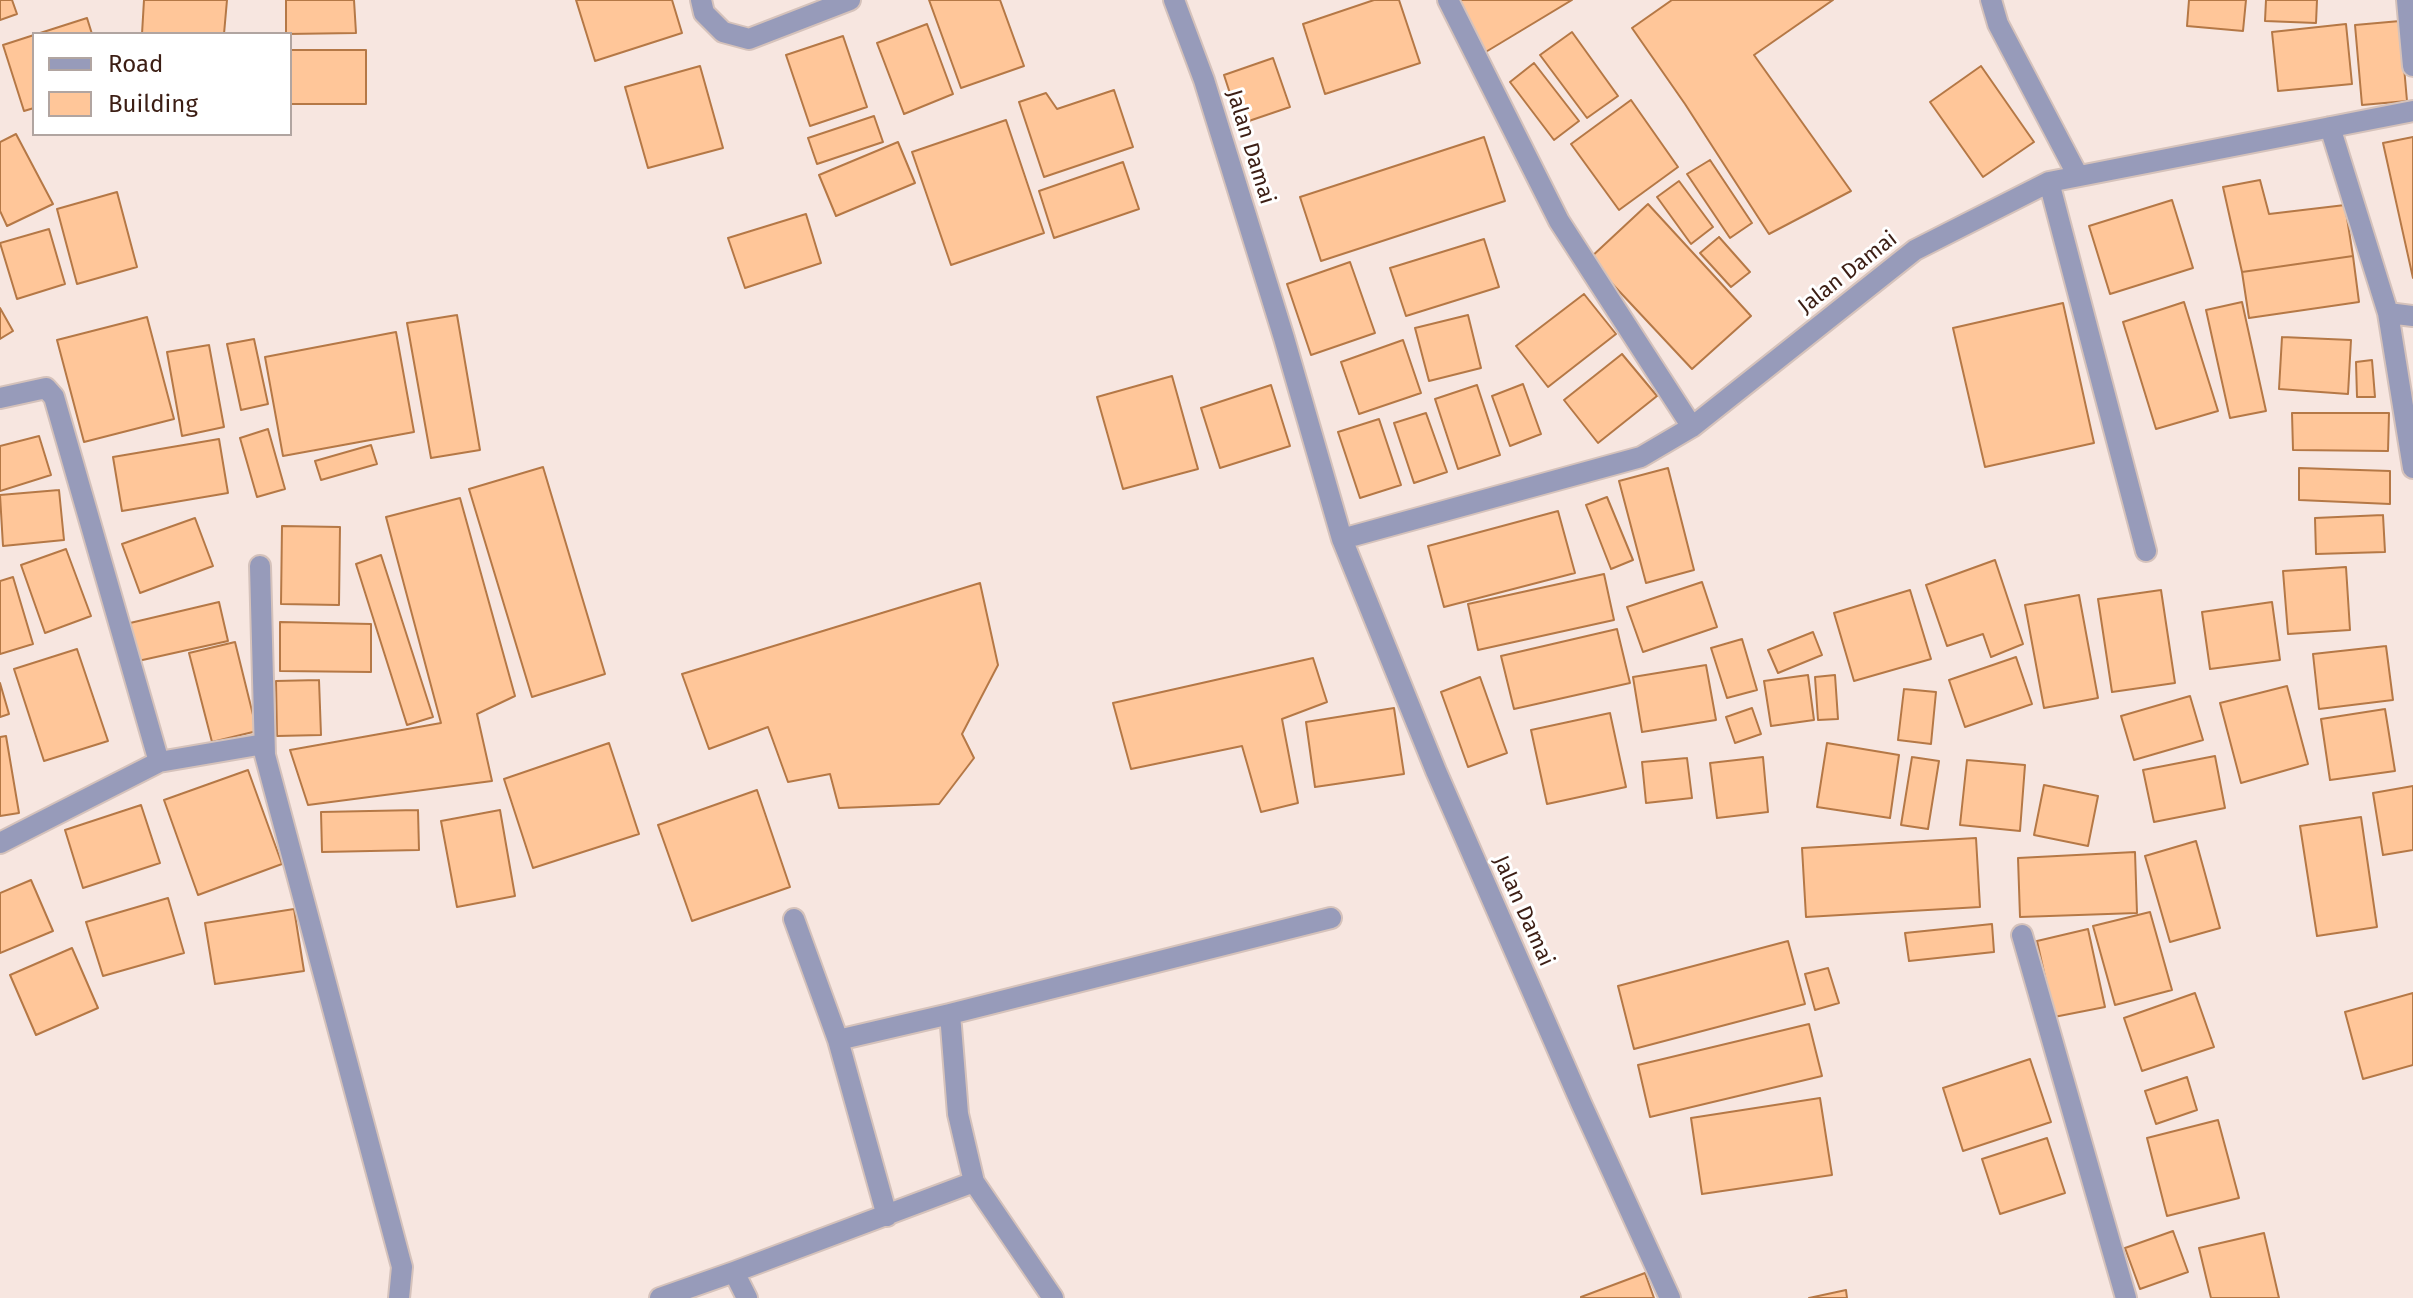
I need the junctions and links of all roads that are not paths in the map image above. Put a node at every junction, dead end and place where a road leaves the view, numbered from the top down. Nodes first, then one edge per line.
1 (701, 0) edge
2 (850, 0) edge
3 (1174, 0) edge
4 (1448, 0) edge
5 (1991, 0) edge
6 (2407, 0) edge
7 (2413, 66) edge
8 (2413, 111) edge
9 (2330, 127) junction
10 (2078, 176) junction
11 (2049, 182) junction
12 (2388, 313) junction
13 (2413, 316) edge
14 (0, 398) edge
15 (1692, 427) junction
16 (2413, 468) edge
17 (1342, 539) junction
18 (2146, 551) dead end
19 (260, 566) dead end
20 (264, 744) junction
21 (159, 762) junction
22 (0, 843) edge
23 (1331, 918) dead end
24 (794, 919) dead end
25 (2022, 935) dead end
26 (950, 1014) junction
27 (838, 1040) junction
28 (974, 1182) junction
29 (887, 1216) junction
30 (734, 1272) junction
31 (399, 1298) edge
32 (660, 1298) edge
33 (747, 1298) edge
34 (1053, 1298) edge
35 (1670, 1298) edge
36 (2126, 1298) edge

1 - 2 street
3 - 17 street, Jalan Damai
4 - 15 street
5 - 10 street
6 - 7 street
8 - 9 street, Jalan Damai
9 - 10 street, Jalan Damai
9 - 12 street
10 - 11 street, Jalan Damai
11 - 15 street, Jalan Damai
11 - 18 street
12 - 13 street
12 - 16 street
14 - 21 street
15 - 17 street, Jalan Damai
17 - 35 street, Jalan Damai
19 - 20 street
20 - 21 street
20 - 31 street
21 - 22 street
23 - 26 street
24 - 27 street
25 - 36 street
26 - 27 street
26 - 28 street
27 - 29 street
28 - 29 street
28 - 34 street
29 - 30 street
30 - 32 street
30 - 33 street

